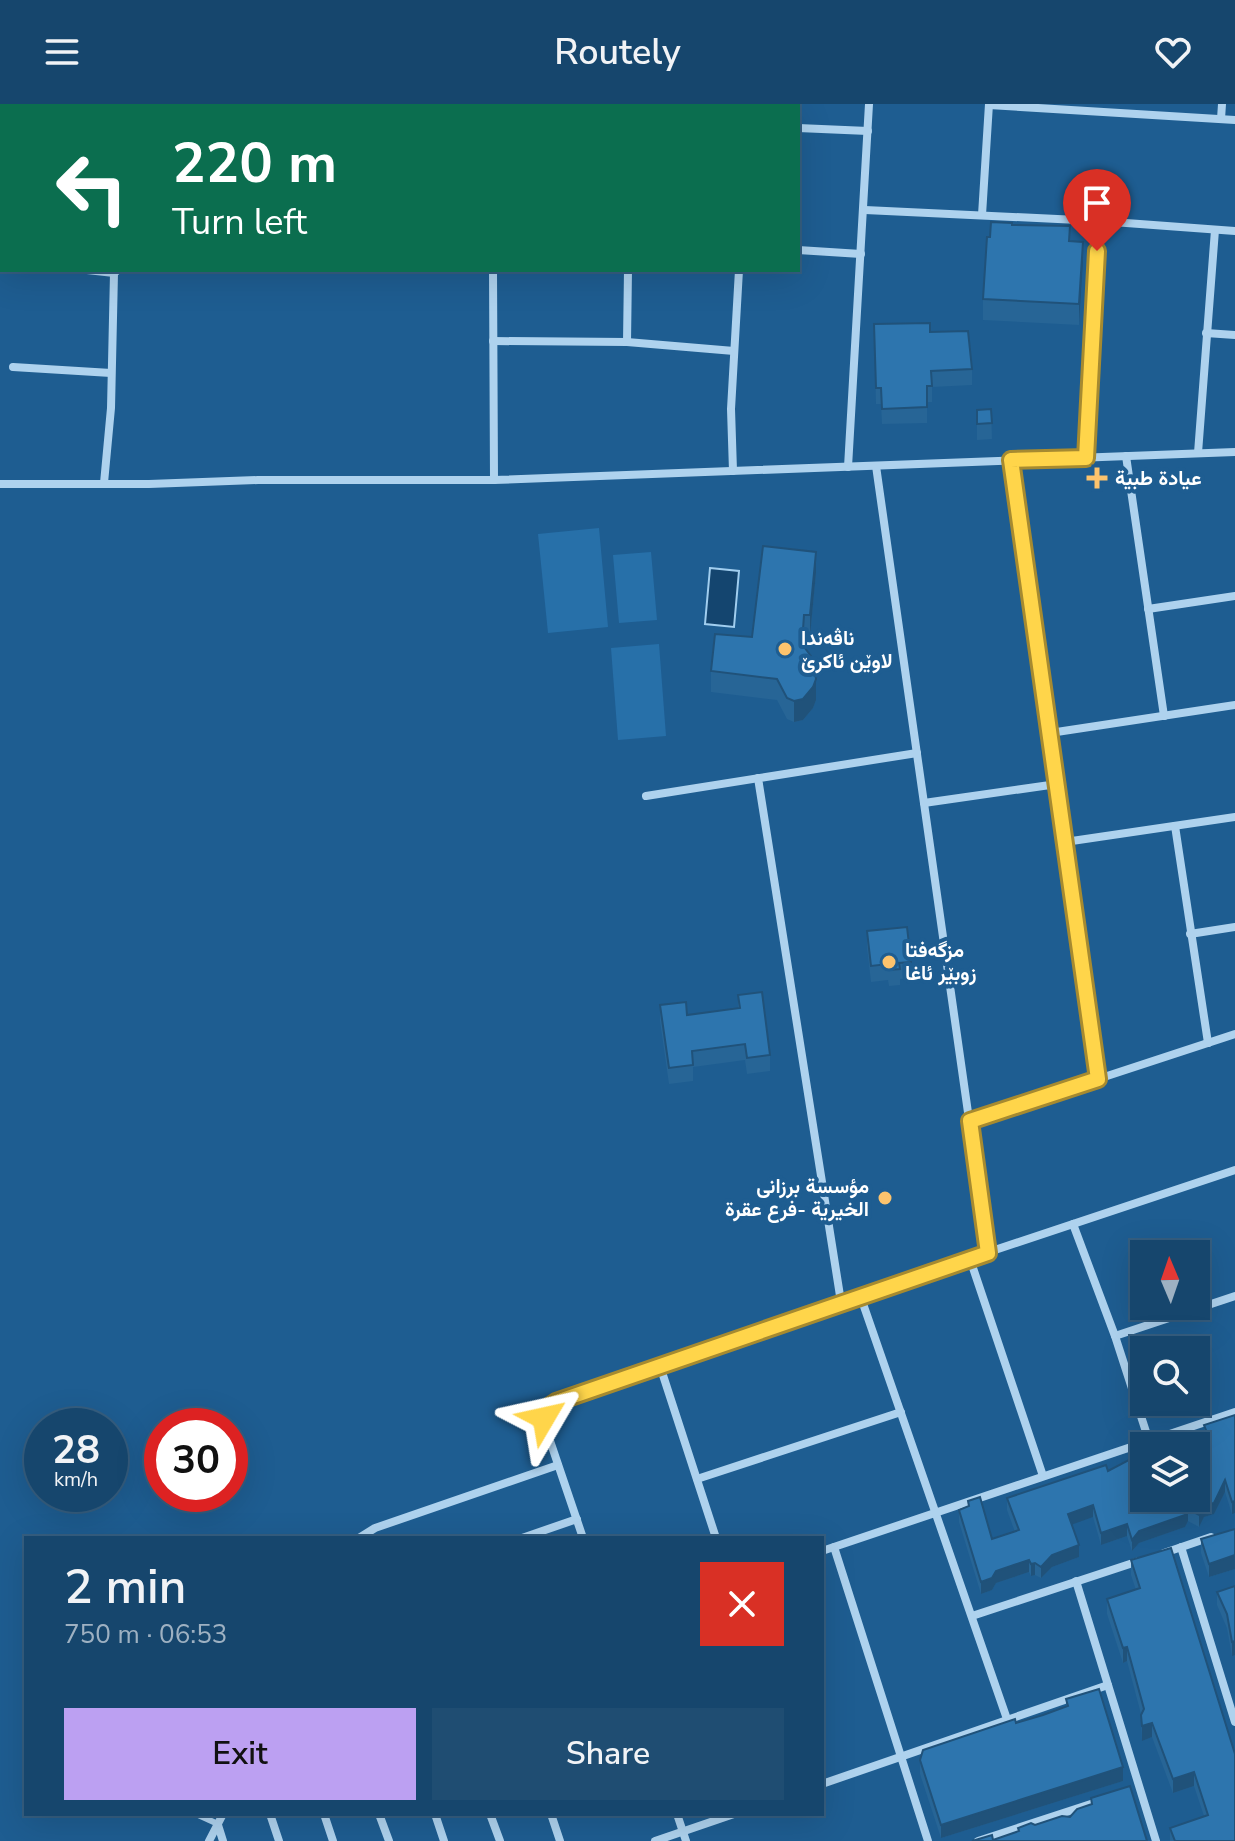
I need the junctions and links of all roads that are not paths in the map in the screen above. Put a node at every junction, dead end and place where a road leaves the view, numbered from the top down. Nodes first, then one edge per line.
1 (869, 104) edge
2 (989, 104) edge
3 (1222, 104) edge
4 (1106, 108) edge
5 (1221, 119) junction
6 (1235, 120) edge
7 (800, 128) edge
8 (868, 131) junction
9 (865, 210) junction
10 (982, 215) junction
11 (1099, 221) junction
12 (1215, 230) junction
13 (1235, 231) edge
14 (800, 250) edge
15 (861, 254) junction
16 (116, 272) edge
17 (493, 272) edge
18 (628, 272) edge
19 (739, 272) edge
20 (1206, 333) junction
21 (1235, 335) edge
22 (493, 341) junction
23 (627, 342) junction
24 (734, 351) junction
25 (13, 367) dead end
26 (111, 373) junction
27 (1235, 452) edge
28 (1198, 453) junction
29 (1126, 456) junction
30 (1086, 458) junction
31 (1011, 460) junction
32 (876, 466) junction
33 (848, 467) junction
34 (733, 471) junction
35 (494, 480) junction
36 (104, 483) junction
37 (0, 484) edge
38 (1235, 596) edge
39 (1148, 609) junction
40 (1235, 705) edge
41 (1164, 716) junction
42 (1050, 733) junction
43 (917, 753) junction
44 (758, 778) junction
45 (1057, 784) junction
46 (646, 796) dead end
47 (924, 803) junction
48 (1235, 817) edge
49 (1175, 826) junction
50 (1065, 842) junction
51 (1235, 927) edge
52 (1190, 934) junction
53 (1235, 1034) edge
54 (1208, 1043) junction
55 (1098, 1079) junction
56 (970, 1121) junction
57 (1235, 1170) edge
58 (1073, 1224) junction
59 (988, 1253) junction
60 (970, 1259) junction
61 (860, 1295) junction
62 (1235, 1296) edge
63 (841, 1302) junction
64 (1115, 1336) junction
65 (660, 1366) junction
66 (901, 1412) junction
67 (1235, 1412) edge
68 (1146, 1432) edge
69 (1176, 1432) edge
70 (1130, 1447) edge
71 (558, 1465) junction
72 (1043, 1476) junction
73 (697, 1479) junction
74 (935, 1512) junction
75 (577, 1519) junction
76 (1222, 1534) edge
77 (362, 1536) edge
78 (528, 1536) edge
79 (582, 1536) edge
80 (715, 1536) edge
81 (834, 1547) junction
82 (1181, 1547) junction
83 (824, 1550) edge
84 (1076, 1581) junction
85 (972, 1616) junction
86 (1108, 1685) junction
87 (1007, 1719) junction
88 (1235, 1722) edge
89 (902, 1756) junction
90 (824, 1783) edge
91 (1139, 1788) junction
92 (1124, 1793) edge
93 (1110, 1797) edge
94 (200, 1816) edge
95 (222, 1816) edge
96 (271, 1816) edge
97 (325, 1816) edge
98 (380, 1816) edge
99 (436, 1816) edge
100 (491, 1816) edge
101 (552, 1816) edge
102 (678, 1816) edge
103 (729, 1816) edge
104 (218, 1824) junction
105 (684, 1836) edge
106 (209, 1841) edge
107 (223, 1841) edge
108 (279, 1841) edge
109 (333, 1841) edge
110 (389, 1841) edge
111 (444, 1841) edge
112 (500, 1841) edge
113 (560, 1841) edge
114 (655, 1841) edge
115 (928, 1841) edge
116 (978, 1841) edge
117 (1156, 1841) edge

1 - 8 street
2 - 4 street
2 - 10 street
3 - 5 street
4 - 5 street
5 - 6 street
7 - 8 street
8 - 9 street
9 - 10 street
9 - 15 street
10 - 11 street
11 - 12 street
11 - 30 street
12 - 13 street
12 - 20 street
14 - 15 street
15 - 33 street
16 - 26 street
17 - 22 street
18 - 23 street
19 - 24 street
20 - 21 street
20 - 28 street
22 - 23 street
22 - 35 street
23 - 24 street
24 - 34 street
25 - 26 street
26 - 36 street
27 - 28 street
28 - 29 street
29 - 30 street
29 - 39 street
30 - 31 street
31 - 32 street
31 - 42 street
32 - 33 street
32 - 43 street
33 - 34 street
34 - 35 street
35 - 36 street
36 - 37 street
38 - 39 street
39 - 41 street
40 - 41 street
41 - 42 street
42 - 45 street
43 - 44 street
43 - 47 street
44 - 46 street
44 - 63 street
45 - 47 street
45 - 50 street
47 - 56 street
48 - 49 street
49 - 50 street
49 - 52 street
50 - 55 street
51 - 52 street
52 - 54 street
53 - 54 street
54 - 55 street
55 - 56 street
56 - 59 street
57 - 58 street
58 - 59 street
58 - 64 street
59 - 60 street
60 - 61 street
60 - 72 street
61 - 63 street
61 - 66 street
62 - 64 street
63 - 65 street
64 - 68 street
65 - 71 street
65 - 73 street
66 - 73 street
66 - 74 street
67 - 69 street
70 - 72 street
71 - 75 street
71 - 77 street
72 - 74 street
73 - 80 street
74 - 81 street
74 - 85 street
75 - 78 street
75 - 79 street
76 - 82 street
81 - 83 street
81 - 89 street
82 - 84 street
82 - 88 street
84 - 85 street
84 - 86 street
85 - 87 street
86 - 87 street
86 - 91 street
87 - 89 street
89 - 90 street
89 - 115 street
91 - 92 street
91 - 117 street
93 - 116 street
94 - 104 lane
95 - 104 street
96 - 108 street
97 - 109 street
98 - 110 street
99 - 111 street
100 - 112 street
101 - 113 street
102 - 105 street
103 - 105 street
104 - 106 street
104 - 107 street
105 - 114 street

